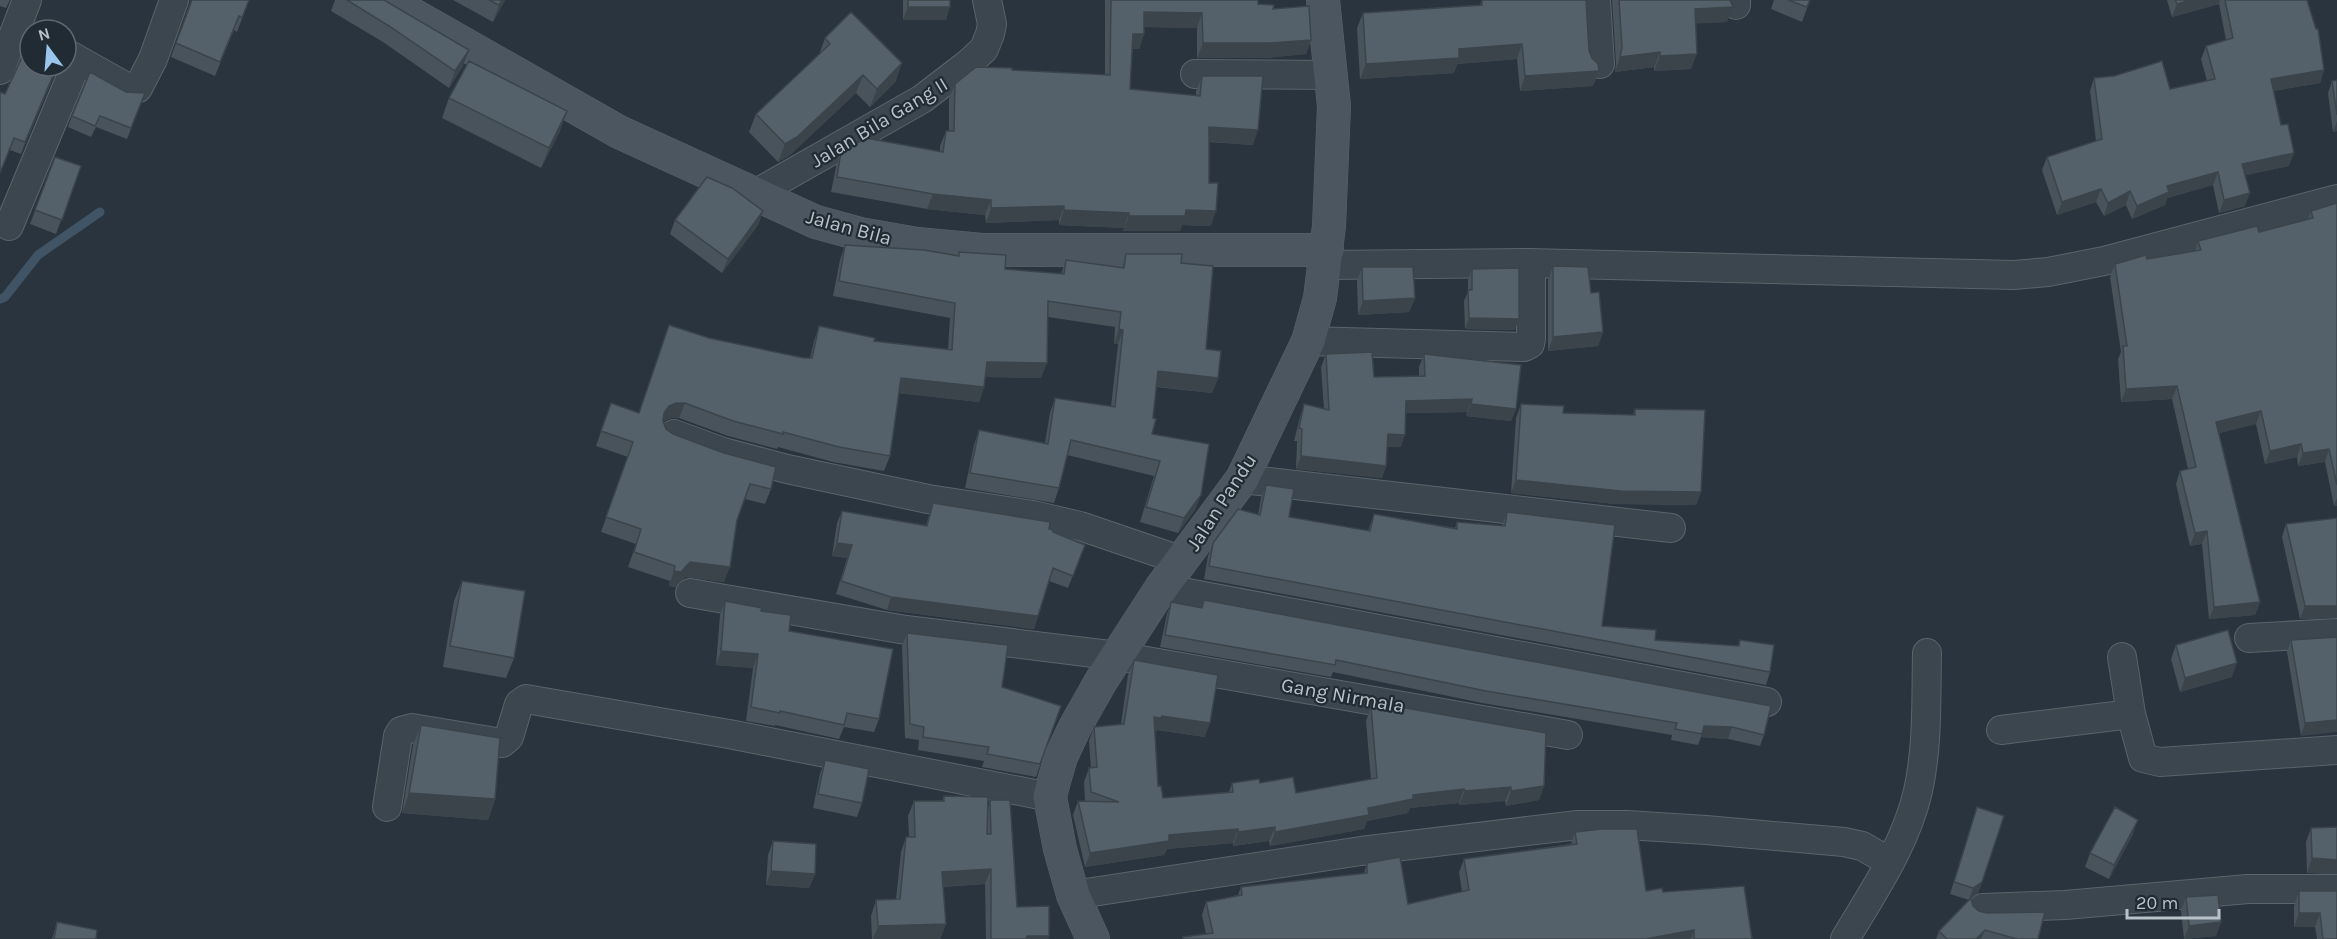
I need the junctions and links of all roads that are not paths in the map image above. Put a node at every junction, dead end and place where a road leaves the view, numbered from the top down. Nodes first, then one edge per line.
1 (27, 0) edge
2 (174, 0) edge
3 (387, 0) edge
4 (987, 0) edge
5 (1323, 0) edge
6 (1596, 0) edge
7 (25, 18) edge
8 (18, 40) edge
9 (78, 59) edge
10 (1600, 64) edge
11 (0, 70) edge
12 (1195, 74) dead end
13 (1332, 75) junction
14 (64, 78) edge
15 (755, 194) junction
16 (2337, 199) edge
17 (9, 226) dead end
18 (1326, 258) junction
19 (1531, 278) dead end
20 (1308, 341) junction
21 (674, 434) edge
22 (1242, 479) junction
23 (1671, 528) dead end
24 (1183, 561) junction
25 (1161, 588) junction
26 (690, 593) dead end
27 (2337, 633) edge
28 (2249, 638) dead end
29 (1927, 653) dead end
30 (1118, 656) junction
31 (2122, 657) dead end
32 (1767, 702) dead end
33 (2131, 714) junction
34 (2001, 730) dead end
35 (1568, 735) dead end
36 (2337, 750) edge
37 (1050, 797) junction
38 (387, 807) dead end
39 (1890, 862) junction
40 (2337, 889) edge
41 (1073, 895) junction
42 (1983, 908) dead end
43 (1093, 939) edge
44 (1845, 939) edge

1 - 7 street
2 - 9 street
3 - 15 main road, Jalan Bila
4 - 15 street, Jalan Bila Gang II
5 - 13 main road, Jalan Pandu
6 - 10 street
8 - 11 street
12 - 13 street
13 - 18 main road, Jalan Pandu
14 - 17 street
15 - 18 main road, Jalan Bila
16 - 18 street
18 - 20 main road, Jalan Pandu
19 - 20 street
20 - 22 main road, Jalan Pandu
21 - 24 street
22 - 23 street
22 - 24 main road, Jalan Pandu
24 - 25 main road, Jalan Pandu
25 - 30 main road, Jalan Pandu
25 - 32 street
26 - 30 street, Gang Nirmala
27 - 28 street
29 - 39 street
30 - 35 street, Gang Nirmala
30 - 37 main road, Jalan Pandu
31 - 33 street
33 - 34 street
33 - 36 street
37 - 38 street
37 - 41 main road, Jalan Pandu
39 - 41 street
39 - 44 street
40 - 42 street
41 - 43 main road, Jalan Pandu

